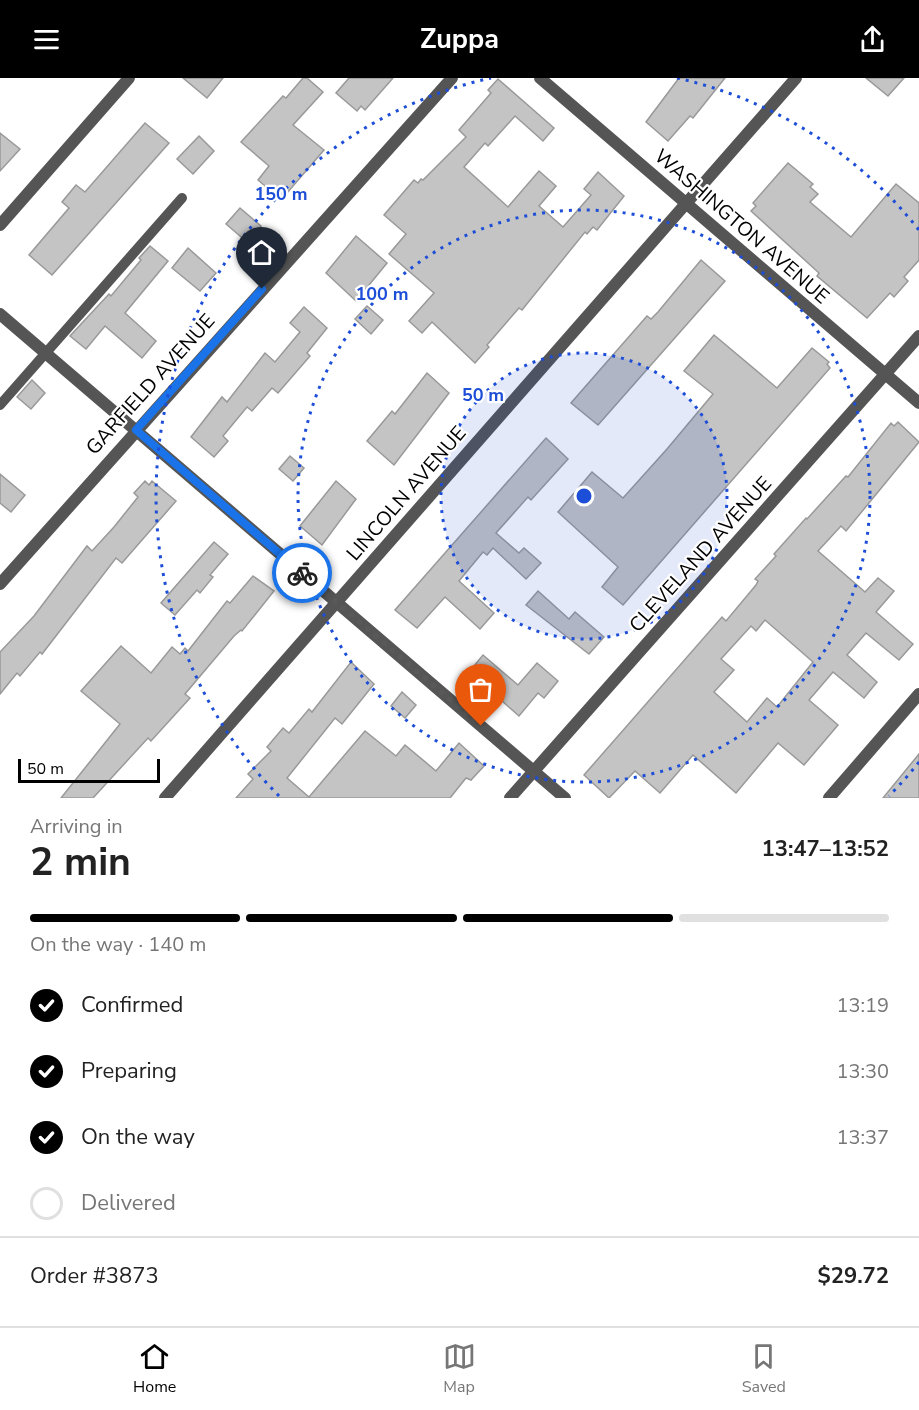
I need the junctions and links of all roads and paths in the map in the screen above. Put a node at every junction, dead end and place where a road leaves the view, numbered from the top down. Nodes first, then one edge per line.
1 (129, 78) edge
2 (452, 78) edge
3 (540, 78) edge
4 (796, 78) edge
5 (182, 198) dead end
6 (686, 202) junction
7 (0, 225) edge
8 (0, 314) edge
9 (919, 336) edge
10 (46, 353) junction
11 (885, 375) junction
12 (919, 403) edge
13 (0, 405) edge
14 (136, 430) junction
15 (0, 584) edge
16 (336, 603) junction
17 (919, 694) edge
18 (533, 771) junction
19 (165, 798) edge
20 (510, 798) edge
21 (565, 798) edge
22 (829, 798) edge

1 - 7 street
2 - 14 street, GARFIELD AVENUE
3 - 6 street, WASHINGTON AVENUE
4 - 6 street, LINCOLN AVENUE
5 - 10 lane
6 - 11 street, WASHINGTON AVENUE
6 - 16 street, LINCOLN AVENUE
8 - 10 street
9 - 11 street, CLEVELAND AVENUE
10 - 13 lane
10 - 14 street
11 - 12 street, WASHINGTON AVENUE
11 - 18 street, CLEVELAND AVENUE
14 - 15 street, GARFIELD AVENUE
14 - 16 street
16 - 18 street
16 - 19 street, LINCOLN AVENUE
17 - 22 street
18 - 20 street, CLEVELAND AVENUE
18 - 21 street

